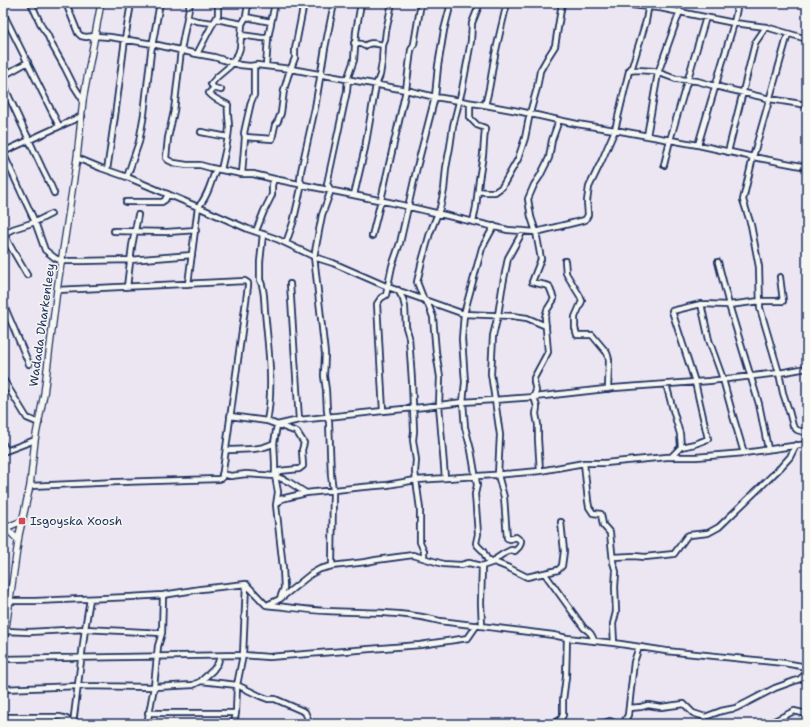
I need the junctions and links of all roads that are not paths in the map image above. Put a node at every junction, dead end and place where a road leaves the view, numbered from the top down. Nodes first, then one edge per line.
1 (7, 3) edge
2 (31, 3) edge
3 (66, 3) edge
4 (101, 3) edge
5 (131, 3) edge
6 (160, 3) edge
7 (190, 3) edge
8 (218, 3) edge
9 (248, 3) edge
10 (275, 3) edge
11 (304, 3) edge
12 (334, 3) edge
13 (361, 3) edge
14 (392, 3) edge
15 (421, 3) edge
16 (451, 3) edge
17 (480, 3) edge
18 (507, 3) edge
19 (562, 3) edge
20 (619, 3) edge
21 (738, 3) edge
22 (3, 5) edge
23 (649, 5) edge
24 (680, 11) junction
25 (3, 13) edge
26 (246, 17) junction
27 (706, 17) junction
28 (187, 18) junction
29 (215, 21) junction
30 (271, 22) junction
31 (734, 23) junction
32 (242, 24) junction
33 (766, 27) junction
34 (788, 34) junction
35 (241, 35) junction
36 (95, 36) junction
37 (268, 38) junction
38 (125, 39) junction
39 (807, 39) edge
40 (354, 43) junction
41 (153, 44) junction
42 (383, 45) junction
43 (181, 50) junction
44 (197, 54) junction
45 (28, 62) junction
46 (232, 62) junction
47 (254, 66) junction
48 (266, 66) junction
49 (291, 69) junction
50 (629, 71) junction
51 (658, 73) junction
52 (321, 75) junction
53 (3, 76) edge
54 (347, 80) junction
55 (688, 80) junction
56 (3, 84) edge
57 (376, 85) junction
58 (715, 86) junction
59 (214, 88) junction
60 (221, 90) dead end
61 (406, 90) junction
62 (743, 93) junction
63 (435, 97) junction
64 (770, 99) junction
65 (83, 100) junction
66 (459, 100) junction
67 (470, 103) junction
68 (485, 105) junction
69 (807, 105) edge
70 (530, 113) junction
71 (82, 116) junction
72 (558, 120) junction
73 (59, 126) junction
74 (614, 130) junction
75 (201, 132) dead end
76 (647, 136) junction
77 (228, 137) junction
78 (245, 137) junction
79 (29, 140) junction
80 (670, 140) junction
81 (698, 145) junction
82 (728, 152) junction
83 (3, 153) edge
84 (753, 157) junction
85 (77, 158) junction
86 (664, 165) dead end
87 (807, 167) edge
88 (218, 169) junction
89 (107, 170) junction
90 (242, 174) junction
91 (127, 177) junction
92 (274, 179) junction
93 (302, 184) junction
94 (331, 190) junction
95 (478, 191) junction
96 (54, 193) dead end
97 (168, 194) junction
98 (354, 195) junction
99 (381, 200) junction
100 (126, 202) dead end
101 (198, 207) junction
102 (409, 207) junction
103 (438, 213) junction
104 (51, 214) dead end
105 (138, 215) dead end
106 (34, 222) junction
107 (474, 222) junction
108 (494, 226) junction
109 (3, 227) edge
110 (196, 230) junction
111 (114, 231) dead end
112 (134, 231) junction
113 (256, 231) junction
114 (523, 231) junction
115 (536, 232) junction
116 (4, 234) edge
117 (263, 234) junction
118 (372, 236) dead end
119 (286, 243) junction
120 (192, 256) junction
121 (314, 257) junction
122 (130, 260) junction
123 (62, 261) junction
124 (565, 261) dead end
125 (718, 262) dead end
126 (27, 275) dead end
127 (780, 277) dead end
128 (188, 284) junction
129 (290, 284) dead end
130 (128, 287) junction
131 (388, 287) junction
132 (57, 290) junction
133 (398, 290) junction
134 (424, 300) junction
135 (760, 302) junction
136 (3, 303) edge
137 (700, 304) junction
138 (729, 305) junction
139 (464, 314) junction
140 (498, 315) junction
141 (546, 326) junction
142 (29, 364) dead end
143 (807, 368) edge
144 (779, 373) junction
145 (750, 377) junction
146 (3, 379) edge
147 (723, 379) junction
148 (695, 382) junction
149 (666, 384) junction
150 (608, 389) junction
151 (534, 398) junction
152 (496, 400) junction
153 (463, 402) junction
154 (439, 405) junction
155 (412, 408) junction
156 (383, 411) junction
157 (230, 416) junction
158 (328, 417) junction
159 (299, 420) junction
160 (266, 421) junction
161 (39, 424) junction
162 (277, 425) junction
163 (807, 433) edge
164 (35, 440) junction
165 (3, 444) edge
166 (274, 444) junction
167 (807, 444) edge
168 (796, 445) junction
169 (681, 447) junction
170 (226, 450) junction
171 (768, 450) junction
172 (4, 451) edge
173 (744, 453) junction
174 (671, 457) junction
175 (584, 463) junction
176 (540, 471) junction
177 (222, 474) junction
178 (498, 475) junction
179 (275, 476) junction
180 (475, 476) junction
181 (445, 478) junction
182 (416, 480) junction
183 (30, 486) junction
184 (333, 490) junction
185 (306, 493) junction
186 (276, 505) junction
187 (3, 521) edge
188 (22, 521) junction
189 (561, 522) dead end
190 (5, 528) edge
191 (18, 540) junction
192 (613, 557) junction
193 (424, 558) junction
194 (494, 562) junction
195 (332, 566) junction
196 (482, 566) junction
197 (545, 574) junction
198 (246, 584) junction
199 (163, 595) junction
200 (90, 599) junction
201 (280, 599) junction
202 (6, 601) edge
203 (266, 605) junction
204 (476, 625) junction
205 (482, 626) junction
206 (85, 629) junction
207 (5, 631) junction
208 (162, 633) junction
209 (567, 638) junction
210 (594, 641) junction
211 (614, 643) junction
212 (639, 648) junction
213 (3, 649) edge
214 (243, 655) junction
215 (157, 656) junction
216 (220, 656) junction
217 (3, 658) edge
218 (82, 658) junction
219 (807, 667) edge
220 (807, 673) edge
221 (201, 681) junction
222 (237, 685) junction
223 (78, 686) junction
224 (154, 687) junction
225 (3, 689) edge
226 (629, 708) junction
227 (148, 713) junction
228 (236, 713) junction
229 (807, 714) edge
230 (3, 718) edge
231 (561, 719) junction
232 (72, 724) edge
233 (147, 724) edge
234 (234, 724) edge
235 (313, 724) edge
236 (554, 724) edge
237 (563, 724) edge
238 (601, 724) edge
239 (616, 724) edge
240 (623, 724) edge
241 (768, 724) edge

1 - 22 street
2 - 65 street
3 - 36 street
4 - 36 main road, Wadada Dharkenleey
5 - 38 street
6 - 41 street
7 - 28 street
8 - 29 street
9 - 26 street
10 - 30 street
11 - 49 street
12 - 52 street
13 - 40 street
14 - 42 street
15 - 61 street
16 - 63 street
17 - 66 street
18 - 68 street
19 - 70 street
20 - 23 street
21 - 31 street
23 - 24 street
23 - 50 street
24 - 27 street
24 - 51 street
25 - 45 street
26 - 30 street
26 - 32 street
27 - 31 street
27 - 55 street
28 - 29 street
28 - 43 street
29 - 32 street
29 - 44 street
30 - 37 street
31 - 33 street
31 - 58 street
32 - 35 street
33 - 34 street
33 - 62 street
34 - 39 street
34 - 64 street
35 - 37 street
35 - 46 street
36 - 38 street
36 - 65 main road, Wadada Dharkenleey
37 - 48 street
38 - 41 street
38 - 89 street
40 - 42 street
40 - 54 street
41 - 43 street
41 - 91 street
42 - 57 street
43 - 44 street
43 - 88 street
44 - 46 street
45 - 53 street
45 - 73 street
46 - 47 street
46 - 59 street
47 - 48 street
47 - 78 street
48 - 49 street
49 - 52 street
49 - 78 street
50 - 51 street
50 - 74 street
51 - 55 street
51 - 76 street
52 - 54 street
52 - 93 street
54 - 57 street
54 - 94 street
55 - 58 street
55 - 80 street
56 - 79 street
57 - 61 street
57 - 98 street
58 - 62 street
58 - 81 street
59 - 60 street
59 - 77 street
61 - 63 street
61 - 99 street
62 - 64 street
62 - 82 street
63 - 66 street
63 - 102 street
64 - 69 street
64 - 84 street
65 - 71 main road, Wadada Dharkenleey
66 - 67 street
66 - 103 street
67 - 68 street
67 - 95 street
68 - 70 street
70 - 72 street
70 - 95 street
71 - 73 street
71 - 85 main road, Wadada Dharkenleey
72 - 74 street
72 - 115 street
73 - 79 street
74 - 76 street
74 - 115 street
75 - 77 street
76 - 80 street
77 - 88 street
78 - 90 street
79 - 83 street
79 - 96 street
80 - 81 street
80 - 86 street
81 - 82 street
82 - 84 street
83 - 106 street
84 - 87 street
84 - 135 street
85 - 89 street
85 - 123 main road, Wadada Dharkenleey
88 - 90 street
88 - 101 street
89 - 91 street
90 - 92 street
91 - 97 street
92 - 93 street
92 - 113 street
93 - 94 street
93 - 119 street
94 - 98 street
94 - 121 street
95 - 107 street
97 - 100 street
97 - 101 street
98 - 99 street
99 - 102 street
99 - 118 street
101 - 110 street
101 - 113 street
102 - 103 street
102 - 131 street
103 - 107 street
103 - 134 street
104 - 106 street
105 - 112 street
106 - 116 street
106 - 123 street
107 - 108 street
108 - 114 street
108 - 139 street
109 - 116 street
110 - 112 street
110 - 120 street
111 - 112 street
112 - 122 street
113 - 117 street
114 - 115 street
114 - 140 street
115 - 141 street
116 - 126 street
117 - 119 street
117 - 160 street
119 - 121 street
120 - 122 street
120 - 128 street
121 - 131 street
121 - 158 street
122 - 123 street
122 - 130 street
123 - 132 main road, Wadada Dharkenleey
124 - 150 street
125 - 138 street
127 - 135 street
128 - 130 street
128 - 157 street
129 - 159 street
130 - 132 street
131 - 133 street
131 - 156 street
132 - 161 main road, Wadada Dharkenleey
133 - 134 street
133 - 155 street
134 - 139 street
134 - 154 street
135 - 138 street
135 - 144 street
136 - 142 street
137 - 138 street
137 - 147 street
137 - 148 street
138 - 145 street
139 - 140 street
139 - 153 street
140 - 141 street
140 - 152 street
141 - 151 street
143 - 144 street
144 - 145 street
144 - 163 street
145 - 147 street
145 - 171 street
146 - 161 street
147 - 148 street
147 - 173 street
148 - 149 street
148 - 169 street
149 - 150 street
149 - 169 street
150 - 151 street
151 - 152 street
151 - 176 street
152 - 153 street
152 - 178 street
153 - 154 street
153 - 180 street
154 - 155 street
154 - 181 street
155 - 156 street
155 - 182 street
156 - 158 street
157 - 160 street
157 - 170 street
158 - 159 street
158 - 184 street
159 - 162 street
160 - 162 street
161 - 164 main road, Wadada Dharkenleey
162 - 166 street
162 - 179 street
164 - 172 street
164 - 183 main road, Wadada Dharkenleey
165 - 172 street
166 - 170 street
166 - 179 street
167 - 168 street
168 - 171 street
168 - 192 street
169 - 174 street
170 - 177 street
171 - 173 street
173 - 174 street
174 - 175 street
175 - 176 street
175 - 192 street
176 - 178 street
177 - 179 street
177 - 183 street
178 - 180 street
178 - 194 street
179 - 185 street
179 - 186 street
180 - 181 street
180 - 194 street
181 - 182 street
182 - 184 street
182 - 193 street
183 - 188 main road, Wadada Dharkenleey
184 - 185 street
184 - 195 street
185 - 186 street
186 - 201 street
187 - 190 street
188 - 190 main road
188 - 191 main road, Wadada Dharkenleey
189 - 197 street
190 - 191 main road
191 - 202 main road, Wadada Dharkenleey
192 - 211 street
193 - 195 street
193 - 196 street
194 - 196 street
194 - 197 street
195 - 201 street
196 - 205 street
197 - 210 street
198 - 199 street
198 - 203 street
198 - 214 street
199 - 200 street
199 - 208 street
200 - 202 street
200 - 206 street
201 - 203 street
202 - 207 main road, Wadada Dharkenleey
203 - 204 street
204 - 205 street
204 - 214 street
205 - 209 street
206 - 207 street
206 - 208 street
206 - 218 street
207 - 213 main road, Wadada Dharkenleey
208 - 215 street
209 - 210 street
209 - 231 street
210 - 211 street
211 - 212 street
212 - 219 street
212 - 226 street
214 - 216 street
214 - 222 street
215 - 216 street
215 - 218 street
215 - 224 street
216 - 221 street
217 - 218 street
218 - 223 street
220 - 226 street
221 - 222 street
221 - 224 street
222 - 228 street
222 - 235 street
223 - 224 street
223 - 225 street
223 - 232 street
224 - 227 street
226 - 240 street
227 - 228 street
227 - 233 street
228 - 234 street
229 - 241 street
230 - 232 street
231 - 236 street
231 - 237 street
238 - 239 street

